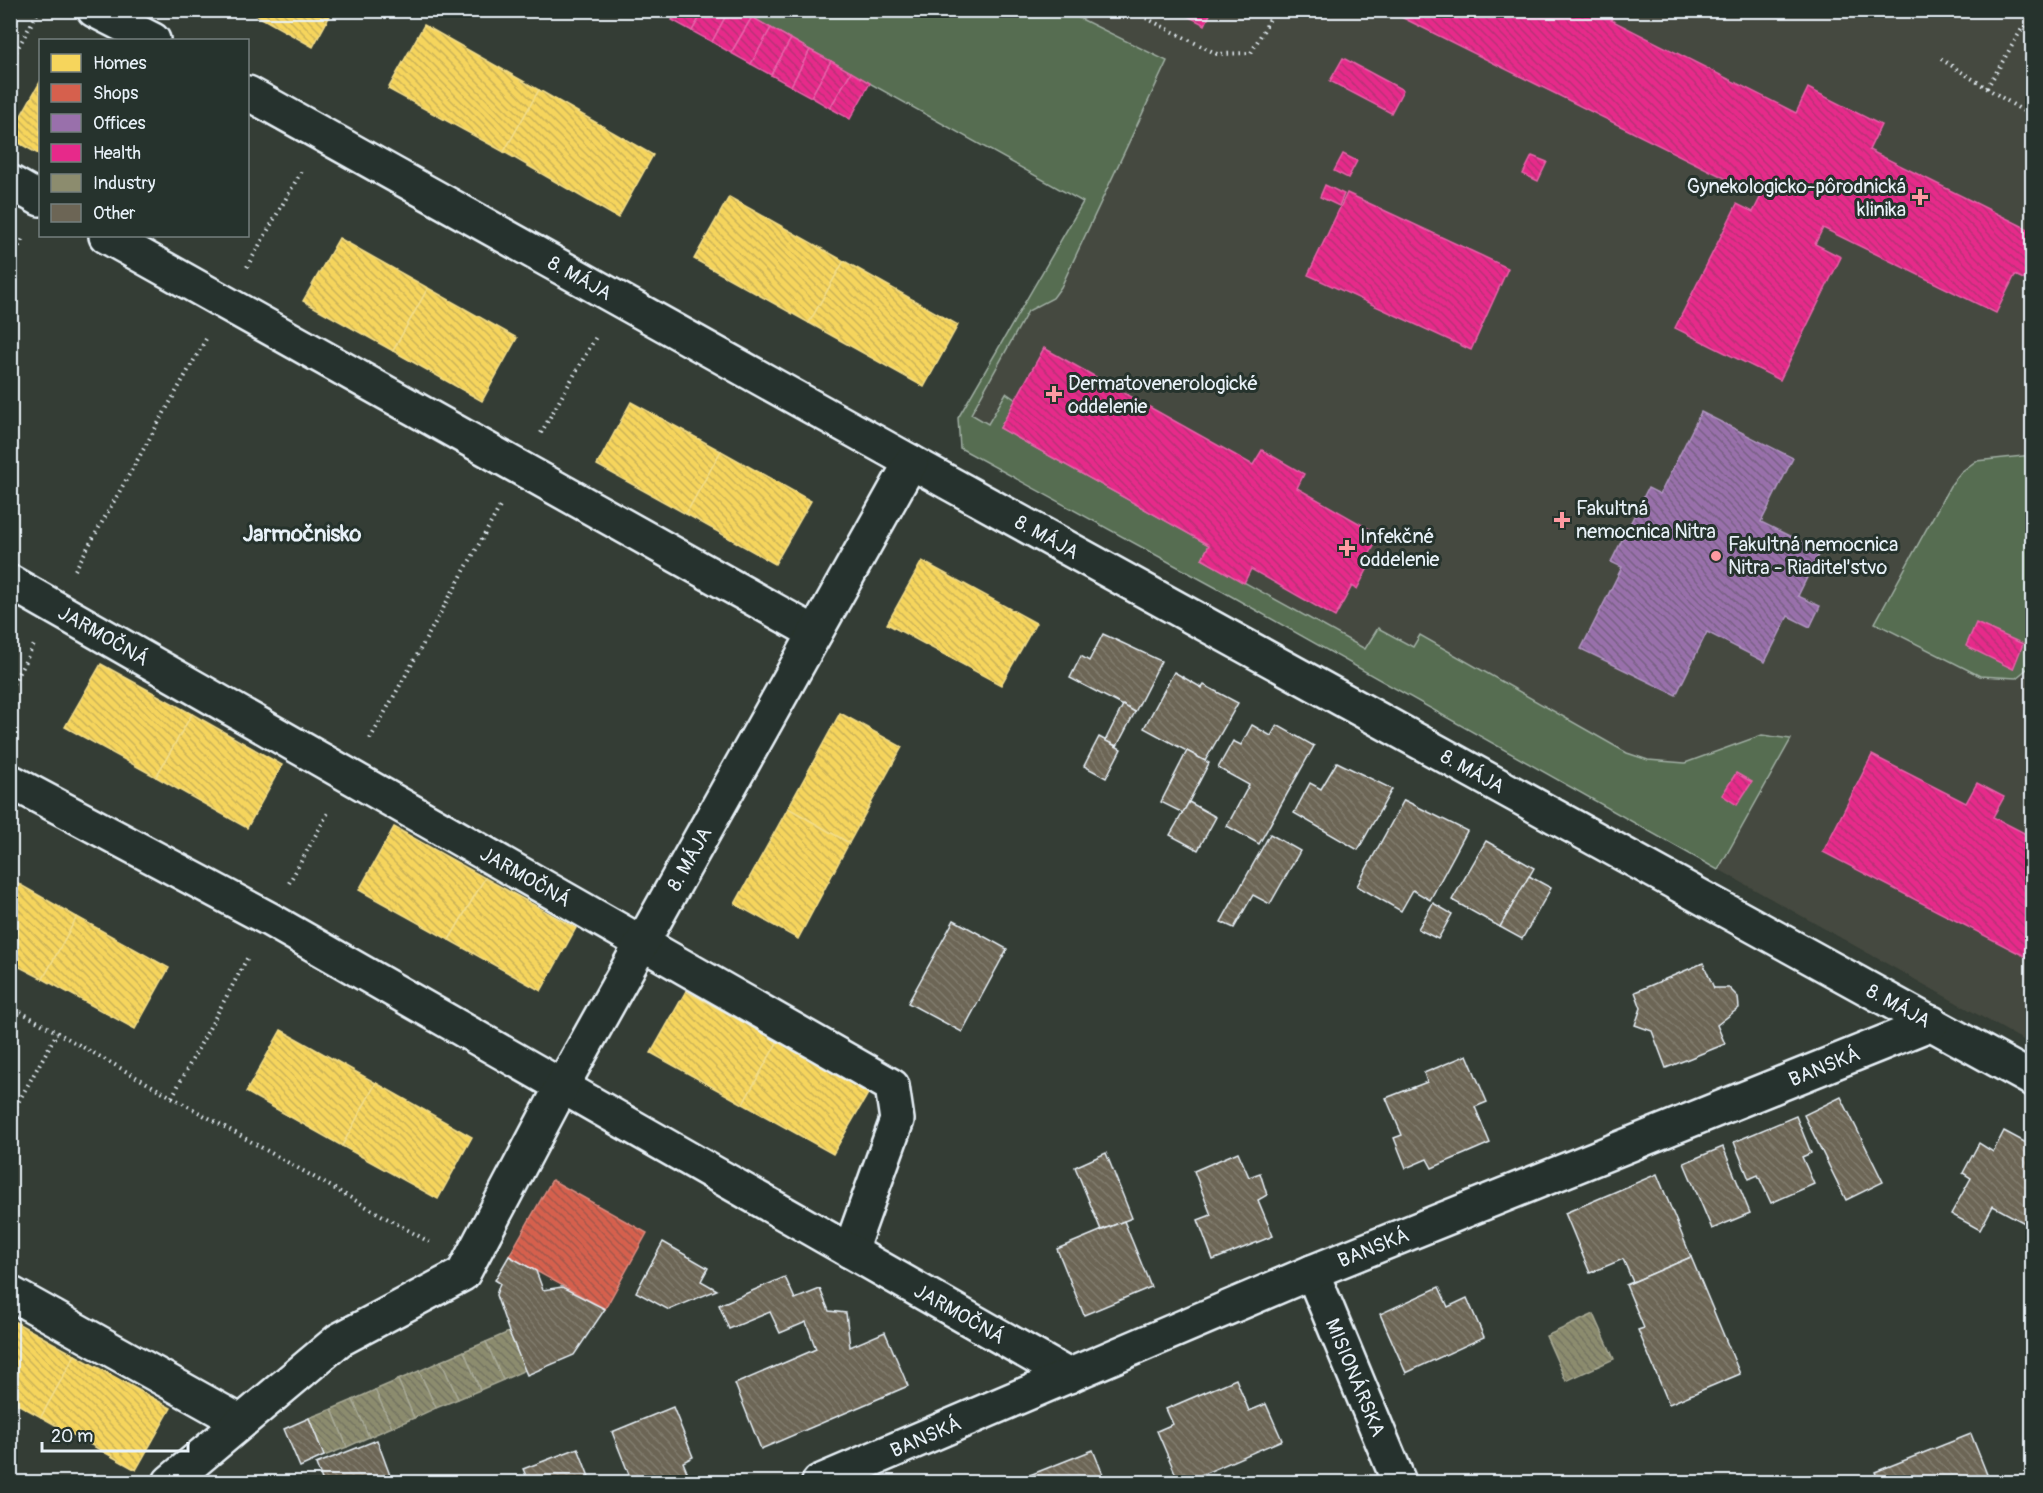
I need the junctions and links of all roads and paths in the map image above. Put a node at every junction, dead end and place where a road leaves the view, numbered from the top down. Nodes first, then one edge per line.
1 (39, 10) edge
2 (94, 10) edge
3 (1130, 10) edge
4 (1275, 10) edge
5 (2032, 33) edge
6 (151, 39) edge
7 (1941, 59) dead end
8 (10, 62) edge
9 (1987, 88) junction
10 (249, 94) edge
11 (2032, 113) edge
12 (322, 135) junction
13 (10, 182) edge
14 (39, 198) edge
15 (108, 237) edge
16 (617, 298) junction
17 (227, 303) junction
18 (911, 462) junction
19 (522, 468) junction
20 (10, 582) edge
21 (55, 606) junction
22 (815, 633) junction
23 (10, 689) edge
24 (350, 775) junction
25 (10, 781) edge
26 (269, 919) junction
27 (642, 942) junction
28 (10, 1006) edge
29 (1932, 1023) junction
30 (57, 1033) junction
31 (2032, 1079) edge
32 (562, 1086) junction
33 (172, 1097) junction
34 (10, 1117) edge
35 (850, 1251) junction
36 (1312, 1272) junction
37 (463, 1274) junction
38 (10, 1293) edge
39 (1069, 1376) junction
40 (241, 1422) junction
41 (170, 1482) edge
42 (819, 1482) edge
43 (1399, 1482) edge

1 - 8 path
2 - 6 street
3 - 4 path
5 - 9 path
7 - 9 path
9 - 11 path
10 - 12 street, 8. MÁJA
12 - 16 street, 8. MÁJA
12 - 17 path
13 - 14 street
15 - 17 street
16 - 18 street, 8. MÁJA
16 - 19 path
17 - 19 street
17 - 21 path
18 - 22 street, 8. MÁJA
18 - 29 street, 8. MÁJA
19 - 22 street
19 - 24 path
20 - 21 street, JARMOČNÁ
21 - 23 path
21 - 24 street, JARMOČNÁ
22 - 27 street, 8. MÁJA
24 - 26 path
24 - 27 street, JARMOČNÁ
25 - 26 street, JARMOČNÁ
26 - 32 street, JARMOČNÁ
26 - 33 path
27 - 32 street, 8. MÁJA
27 - 35 street, JARMOČNÁ
28 - 30 path
29 - 31 street, 8. MÁJA
29 - 36 street, BANSKÁ
30 - 33 path
30 - 34 path
32 - 35 street, JARMOČNÁ
32 - 37 street, 8. MÁJA
33 - 37 path
35 - 39 street, JARMOČNÁ
36 - 39 street, BANSKÁ
36 - 43 street, MISIONÁRSKA
37 - 40 street
38 - 40 street
39 - 42 street, BANSKÁ
40 - 41 street

